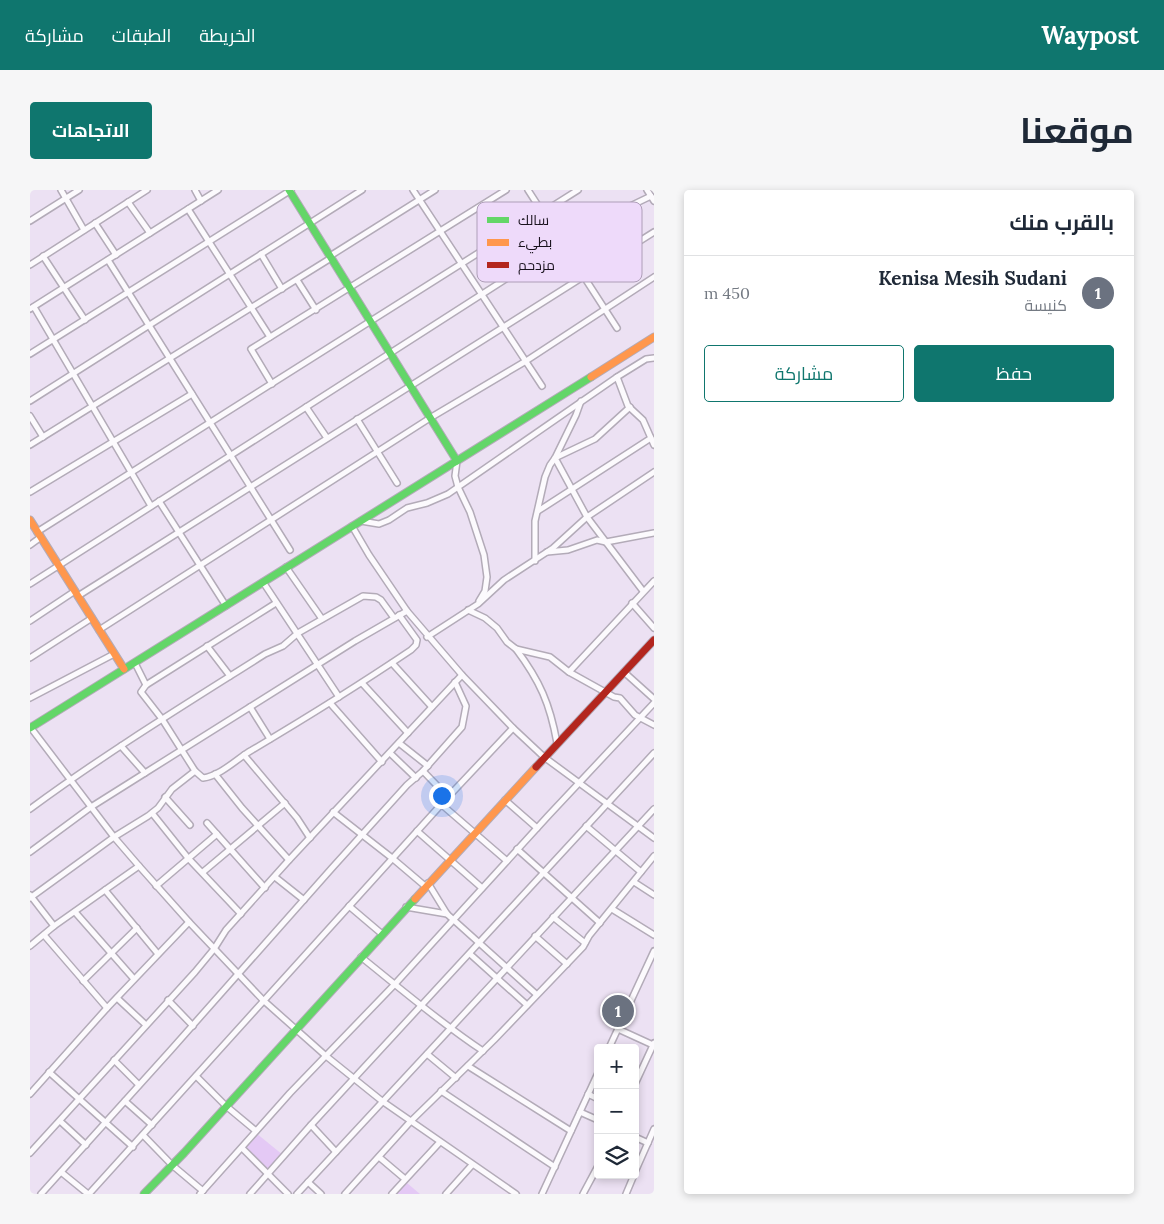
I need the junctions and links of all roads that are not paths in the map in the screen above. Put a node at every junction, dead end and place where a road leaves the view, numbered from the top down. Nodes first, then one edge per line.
1 (60, 190) edge
2 (79, 190) edge
3 (147, 190) edge
4 (195, 190) edge
5 (218, 190) edge
6 (290, 190) edge
7 (362, 190) edge
8 (413, 190) edge
9 (434, 190) edge
10 (506, 190) edge
11 (528, 190) edge
12 (578, 190) edge
13 (647, 190) edge
14 (65, 198) junction
15 (652, 198) edge
16 (420, 200) junction
17 (201, 201) junction
18 (128, 202) junction
19 (486, 202) edge
20 (535, 202) edge
21 (559, 202) edge
22 (477, 208) edge
23 (188, 209) junction
24 (30, 221) edge
25 (95, 223) junction
26 (310, 223) junction
27 (84, 230) junction
28 (440, 230) junction
29 (654, 232) edge
30 (150, 233) junction
31 (642, 239) edge
32 (209, 242) junction
33 (262, 254) junction
34 (477, 254) edge
35 (116, 255) junction
36 (43, 256) junction
37 (331, 257) junction
38 (108, 260) junction
39 (462, 264) junction
40 (30, 265) edge
41 (230, 274) junction
42 (654, 277) edge
43 (297, 280) junction
44 (501, 282) edge
45 (575, 282) edge
46 (586, 282) edge
47 (64, 288) junction
48 (350, 288) junction
49 (282, 289) junction
50 (128, 292) junction
51 (482, 294) junction
52 (32, 308) edge
53 (252, 308) junction
54 (605, 309) junction
55 (316, 310) junction
56 (85, 320) junction
57 (370, 321) junction
58 (149, 325) junction
59 (503, 327) junction
60 (617, 328) dead end
61 (270, 337) junction
62 (654, 337) edge
63 (53, 340) junction
64 (390, 353) junction
65 (30, 354) edge
66 (170, 358) junction
67 (654, 358) edge
68 (526, 361) junction
69 (73, 373) junction
70 (617, 377) junction
71 (272, 384) junction
72 (410, 386) junction
73 (542, 386) dead end
74 (192, 394) junction
75 (30, 400) edge
76 (581, 401) junction
77 (92, 406) junction
78 (306, 407) junction
79 (630, 407) junction
80 (30, 416) edge
81 (430, 418) junction
82 (357, 419) junction
83 (210, 423) junction
84 (43, 436) junction
85 (327, 438) junction
86 (652, 438) junction
87 (113, 442) junction
88 (30, 445) edge
89 (654, 445) edge
90 (377, 452) junction
91 (230, 456) junction
92 (555, 458) junction
93 (457, 460) junction
94 (654, 472) edge
95 (132, 473) junction
96 (397, 483) dead end
97 (250, 487) junction
98 (458, 487) junction
99 (572, 489) junction
100 (30, 492) edge
101 (159, 501) junction
102 (151, 506) junction
103 (538, 512) junction
104 (587, 516) junction
105 (30, 520) edge
106 (270, 520) junction
107 (360, 521) junction
108 (352, 526) junction
109 (179, 532) junction
110 (654, 533) edge
111 (39, 535) junction
112 (606, 542) junction
113 (30, 545) edge
114 (290, 550) dead end
115 (547, 552) junction
116 (535, 560) junction
117 (58, 565) junction
118 (200, 565) junction
119 (286, 568) junction
120 (654, 581) edge
121 (263, 582) junction
122 (30, 584) edge
123 (643, 591) junction
124 (76, 593) junction
125 (276, 603) junction
126 (478, 604) junction
127 (632, 604) junction
128 (226, 606) junction
129 (468, 610) junction
130 (406, 611) junction
131 (397, 617) junction
132 (92, 618) junction
133 (322, 619) junction
134 (30, 621) edge
135 (654, 628) edge
136 (99, 630) junction
137 (298, 633) junction
138 (427, 637) junction
139 (654, 640) edge
140 (207, 646) junction
141 (516, 649) junction
142 (114, 654) junction
143 (30, 658) edge
144 (135, 662) junction
145 (392, 663) junction
146 (318, 664) junction
147 (124, 670) junction
148 (569, 672) junction
149 (624, 672) junction
150 (462, 675) junction
151 (230, 676) junction
152 (455, 682) junction
153 (362, 683) junction
154 (146, 685) junction
155 (30, 688) edge
156 (605, 692) junction
157 (32, 696) edge
158 (339, 697) junction
159 (654, 699) edge
160 (330, 703) junction
161 (654, 703) edge
162 (250, 707) junction
163 (432, 707) junction
164 (640, 718) junction
165 (162, 719) junction
166 (654, 725) edge
167 (31, 728) edge
168 (513, 728) junction
169 (408, 733) junction
170 (270, 739) junction
171 (399, 743) junction
172 (557, 743) junction
173 (121, 746) junction
174 (181, 750) junction
175 (390, 753) junction
176 (654, 753) edge
177 (244, 755) junction
178 (544, 757) junction
179 (382, 762) junction
180 (428, 766) junction
181 (194, 771) junction
182 (424, 771) junction
183 (145, 773) junction
184 (215, 774) junction
185 (416, 778) junction
186 (70, 779) junction
187 (579, 783) junction
188 (164, 797) junction
189 (448, 797) junction
190 (505, 800) junction
191 (285, 803) junction
192 (441, 804) junction
193 (606, 804) junction
194 (92, 807) junction
195 (30, 809) edge
196 (654, 809) edge
197 (333, 812) junction
198 (152, 813) junction
199 (208, 823) dead end
200 (190, 825) dead end
201 (258, 825) junction
202 (586, 826) junction
203 (637, 827) junction
204 (537, 828) junction
205 (417, 831) junction
206 (474, 833) junction
207 (217, 834) junction
208 (362, 835) junction
209 (114, 837) junction
210 (310, 838) junction
211 (654, 838) edge
212 (230, 849) junction
213 (517, 849) junction
214 (615, 850) junction
215 (30, 852) edge
216 (654, 856) edge
217 (188, 858) junction
218 (392, 858) junction
219 (450, 859) junction
220 (289, 860) junction
221 (507, 861) junction
222 (139, 866) junction
223 (202, 872) junction
224 (641, 872) junction
225 (543, 874) junction
226 (275, 877) junction
227 (634, 882) junction
228 (427, 885) junction
229 (156, 886) junction
230 (265, 888) junction
231 (482, 888) junction
232 (105, 890) junction
233 (654, 894) edge
234 (31, 896) edge
235 (570, 898) junction
236 (304, 900) junction
237 (349, 906) junction
238 (406, 907) junction
239 (612, 909) junction
240 (75, 912) junction
241 (241, 914) junction
242 (447, 914) junction
243 (553, 917) junction
244 (454, 920) junction
245 (189, 922) junction
246 (600, 923) junction
247 (54, 926) junction
248 (137, 928) junction
249 (382, 934) junction
250 (654, 934) edge
251 (44, 935) junction
252 (535, 936) junction
253 (585, 943) junction
254 (480, 944) junction
255 (30, 946) edge
256 (214, 949) junction
257 (654, 951) edge
258 (112, 954) junction
259 (158, 954) junction
260 (470, 954) junction
261 (361, 957) junction
262 (567, 964) junction
263 (507, 967) junction
264 (238, 974) junction
265 (497, 978) junction
266 (134, 980) junction
267 (83, 981) junction
268 (395, 984) junction
269 (536, 994) junction
270 (117, 998) junction
271 (168, 1000) junction
272 (263, 1000) junction
273 (526, 1005) junction
274 (421, 1007) junction
275 (107, 1008) junction
276 (146, 1025) junction
277 (193, 1026) junction
278 (296, 1029) junction
279 (450, 1029) junction
280 (618, 1029) junction
281 (611, 1044) edge
282 (653, 1044) edge
283 (483, 1050) junction
284 (427, 1054) junction
285 (652, 1055) edge
286 (326, 1056) junction
287 (114, 1060) junction
288 (468, 1066) junction
289 (49, 1072) junction
290 (196, 1076) junction
291 (639, 1077) edge
292 (456, 1078) junction
293 (354, 1079) junction
294 (594, 1081) edge
295 (139, 1085) junction
296 (441, 1091) junction
297 (30, 1094) edge
298 (588, 1094) junction
299 (594, 1097) edge
300 (80, 1098) junction
301 (125, 1101) junction
302 (382, 1101) junction
303 (226, 1106) junction
304 (580, 1112) junction
305 (594, 1118) edge
306 (60, 1121) junction
307 (106, 1122) junction
308 (410, 1122) junction
309 (152, 1125) junction
310 (312, 1125) junction
311 (654, 1129) edge
312 (256, 1131) junction
313 (571, 1131) junction
314 (143, 1136) junction
315 (639, 1139) edge
316 (440, 1142) junction
317 (648, 1143) junction
318 (86, 1145) junction
319 (133, 1147) junction
320 (242, 1148) junction
321 (30, 1152) edge
322 (336, 1152) junction
323 (379, 1157) junction
324 (639, 1164) edge
325 (172, 1165) junction
326 (472, 1165) junction
327 (555, 1167) junction
328 (62, 1172) junction
329 (594, 1173) edge
330 (268, 1175) junction
331 (633, 1179) edge
332 (405, 1180) junction
333 (308, 1182) junction
334 (201, 1192) edge
335 (41, 1194) edge
336 (89, 1194) edge
337 (144, 1194) edge
338 (250, 1194) edge
339 (288, 1194) edge
340 (297, 1194) edge
341 (320, 1194) edge
342 (346, 1194) edge
343 (392, 1194) edge
344 (446, 1194) edge
345 (516, 1194) edge
346 (542, 1194) edge
347 (583, 1194) edge
348 (626, 1194) edge

1 - 14 street
2 - 14 street
3 - 18 street
4 - 17 street
5 - 17 street
6 - 26 street
6 - 32 street
7 - 26 street
8 - 16 street
9 - 16 street
10 - 19 street
11 - 20 street
12 - 21 street
13 - 15 street
14 - 24 street
14 - 27 street
16 - 28 street
16 - 37 street
17 - 23 street
18 - 25 street
18 - 30 street
22 - 28 street
23 - 30 street
23 - 32 street
25 - 27 street
25 - 35 street
26 - 33 street
26 - 37 street
27 - 36 street
28 - 39 street
28 - 48 street
29 - 31 street
30 - 35 street
32 - 41 street
32 - 50 street
33 - 41 street
33 - 49 street
34 - 39 street
35 - 38 street
36 - 40 street
36 - 47 street
37 - 43 street
37 - 48 street
38 - 47 street
38 - 50 street
39 - 51 street
39 - 57 street
41 - 53 street
41 - 58 street
42 - 54 street
43 - 49 street
43 - 55 street
44 - 51 street
45 - 59 street
46 - 54 street
47 - 52 street
47 - 56 street
48 - 55 street
48 - 57 street
49 - 53 street
50 - 56 street
50 - 58 street
51 - 59 street
51 - 64 street
52 - 63 street
53 - 61 street
53 - 66 street
54 - 60 street
54 - 68 street
55 - 61 street
56 - 63 street
57 - 64 street
57 - 71 street
58 - 66 street
58 - 69 street
59 - 68 street
59 - 72 street
61 - 71 street
62 - 93 street
63 - 65 street
63 - 69 street
64 - 72 street
64 - 78 street
66 - 74 street
66 - 77 street
67 - 70 street
68 - 73 street
68 - 81 street
69 - 75 street
69 - 77 street
70 - 76 street
70 - 79 street
71 - 83 street
72 - 81 street
72 - 82 street
74 - 83 street
74 - 87 street
76 - 92 street
76 - 98 street
77 - 84 street
77 - 87 street
78 - 85 street
78 - 91 street
79 - 86 street
79 - 92 street
80 - 84 street
81 - 90 street
81 - 93 street
82 - 85 street
82 - 90 street
83 - 91 street
83 - 95 street
84 - 88 street
85 - 97 street
86 - 89 street
86 - 99 street
87 - 95 street
87 - 100 street
90 - 96 street
90 - 106 street
91 - 97 street
91 - 101 street
92 - 99 street
92 - 103 street
93 - 98 street
93 - 107 street
94 - 104 street
95 - 102 street
95 - 111 street
97 - 106 street
97 - 109 street
98 - 107 street
98 - 126 street
99 - 103 street
99 - 104 street
101 - 102 street
101 - 109 street
102 - 117 street
103 - 116 street
104 - 112 street
104 - 115 street
105 - 111 street
106 - 114 street
106 - 118 street
107 - 108 street
108 - 119 street
108 - 130 street
109 - 118 street
109 - 124 street
110 - 112 street
111 - 113 street
111 - 117 street
112 - 115 street
112 - 123 street
115 - 116 street
116 - 126 street
117 - 122 street
117 - 124 street
118 - 128 street
118 - 136 street
119 - 121 street
119 - 133 street
120 - 123 street
121 - 125 street
121 - 128 street
123 - 127 street
124 - 132 street
124 - 134 street
125 - 137 street
125 - 140 street
126 - 129 street
127 - 135 street
127 - 148 street
128 - 144 street
129 - 138 street
129 - 141 street
130 - 131 street
130 - 138 street
131 - 133 street
131 - 145 street
131 - 146 street
132 - 136 street
132 - 143 street
133 - 137 street
136 - 142 street
137 - 146 street
137 - 151 street
138 - 150 street
139 - 149 street
140 - 151 street
140 - 154 street
141 - 148 street
141 - 172 street
142 - 147 street
142 - 157 street
144 - 147 street
144 - 154 street
145 - 153 street
145 - 163 street
146 - 158 street
146 - 162 street
147 - 167 street
148 - 156 street
149 - 156 street
149 - 159 street
150 - 152 street
150 - 168 street
151 - 165 street
152 - 163 street
152 - 180 street
153 - 158 street
153 - 169 street
154 - 165 street
155 - 157 street
156 - 164 street
156 - 172 street
158 - 160 street
160 - 170 street
160 - 179 street
161 - 164 street
162 - 170 street
162 - 174 street
163 - 169 street
164 - 166 street
164 - 187 street
165 - 173 street
165 - 174 street
167 - 186 street
168 - 178 street
168 - 189 street
169 - 171 street
170 - 177 street
171 - 175 street
171 - 180 street
172 - 178 street
173 - 183 street
173 - 186 street
174 - 181 street
174 - 183 street
175 - 179 street
175 - 185 street
176 - 193 street
177 - 184 street
177 - 191 street
178 - 187 street
178 - 190 street
179 - 197 street
180 - 182 street
181 - 184 street
181 - 188 street
182 - 185 street
182 - 189 street
183 - 194 street
184 - 201 street
185 - 208 street
186 - 194 street
186 - 195 street
187 - 193 street
187 - 204 street
188 - 198 street
188 - 200 street
189 - 192 street
190 - 204 street
190 - 206 street
191 - 201 street
191 - 210 street
192 - 205 street
192 - 206 street
193 - 202 street
193 - 203 street
194 - 209 street
194 - 215 street
196 - 203 street
197 - 208 street
197 - 210 street
198 - 209 street
198 - 217 street
199 - 207 street
201 - 212 street
201 - 220 street
202 - 214 street
202 - 225 street
203 - 211 street
203 - 214 street
204 - 213 street
205 - 218 street
205 - 219 street
206 - 219 street
206 - 221 street
207 - 212 street
207 - 217 street
208 - 218 street
208 - 236 street
209 - 222 street
209 - 234 street
210 - 220 street
212 - 223 street
212 - 230 street
213 - 221 street
213 - 225 street
214 - 224 street
214 - 235 street
216 - 224 street
217 - 223 street
217 - 229 street
218 - 228 street
218 - 237 street
219 - 228 street
219 - 231 street
220 - 226 street
221 - 231 street
222 - 229 street
222 - 232 street
223 - 241 street
224 - 227 street
225 - 235 street
225 - 254 street
226 - 230 street
226 - 236 street
227 - 233 street
227 - 239 street
228 - 238 street
228 - 242 street
229 - 245 street
230 - 241 street
231 - 244 street
232 - 240 street
232 - 248 street
234 - 247 street
235 - 243 street
235 - 246 street
236 - 264 street
237 - 249 street
237 - 272 street
238 - 242 street
238 - 249 street
239 - 246 street
239 - 250 street
240 - 247 street
240 - 258 street
241 - 256 street
242 - 244 street
243 - 252 street
243 - 253 street
244 - 254 street
244 - 268 street
245 - 256 street
245 - 259 street
246 - 253 street
247 - 251 street
248 - 258 street
248 - 259 street
249 - 261 street
251 - 255 street
251 - 267 street
252 - 262 street
252 - 263 street
253 - 262 street
254 - 260 street
254 - 263 street
256 - 264 street
256 - 271 street
257 - 280 street
258 - 266 street
258 - 267 street
259 - 266 street
260 - 265 street
260 - 274 street
261 - 268 street
261 - 278 street
262 - 269 street
263 - 265 street
263 - 269 street
264 - 272 street
264 - 277 street
265 - 273 street
265 - 279 street
266 - 270 street
267 - 275 street
268 - 274 street
268 - 286 street
269 - 273 street
270 - 275 street
270 - 276 street
271 - 276 street
271 - 277 street
272 - 278 street
272 - 290 street
273 - 283 street
274 - 279 street
274 - 293 street
275 - 289 street
276 - 287 street
277 - 295 street
278 - 286 street
278 - 303 street
279 - 283 street
279 - 284 street
280 - 281 street
280 - 282 street
282 - 285 street
283 - 288 street
284 - 292 street
284 - 302 street
285 - 291 street
286 - 293 street
286 - 312 street
287 - 295 street
287 - 300 street
288 - 292 street
288 - 313 street
289 - 297 street
289 - 300 street
290 - 303 street
290 - 309 street
292 - 296 street
293 - 302 street
293 - 310 street
294 - 298 street
295 - 301 street
296 - 308 street
296 - 327 street
298 - 299 street
298 - 304 street
300 - 306 street
300 - 307 street
301 - 307 street
301 - 309 street
302 - 308 street
302 - 322 street
303 - 312 street
303 - 325 street
304 - 305 street
304 - 313 street
306 - 318 street
306 - 321 street
307 - 318 street
307 - 319 street
308 - 316 street
308 - 323 street
309 - 314 street
310 - 322 street
310 - 330 street
311 - 317 street
312 - 320 street
313 - 327 street
314 - 319 street
314 - 325 street
315 - 317 street
316 - 326 street
316 - 332 street
317 - 324 street
318 - 328 street
319 - 336 street
320 - 330 street
320 - 334 street
322 - 333 street
323 - 332 street
323 - 342 street
325 - 334 street
325 - 337 street
326 - 344 street
326 - 345 street
327 - 346 street
328 - 335 street
328 - 336 street
329 - 347 street
330 - 338 street
330 - 339 street
331 - 348 street
332 - 343 street
333 - 340 street
333 - 341 street

